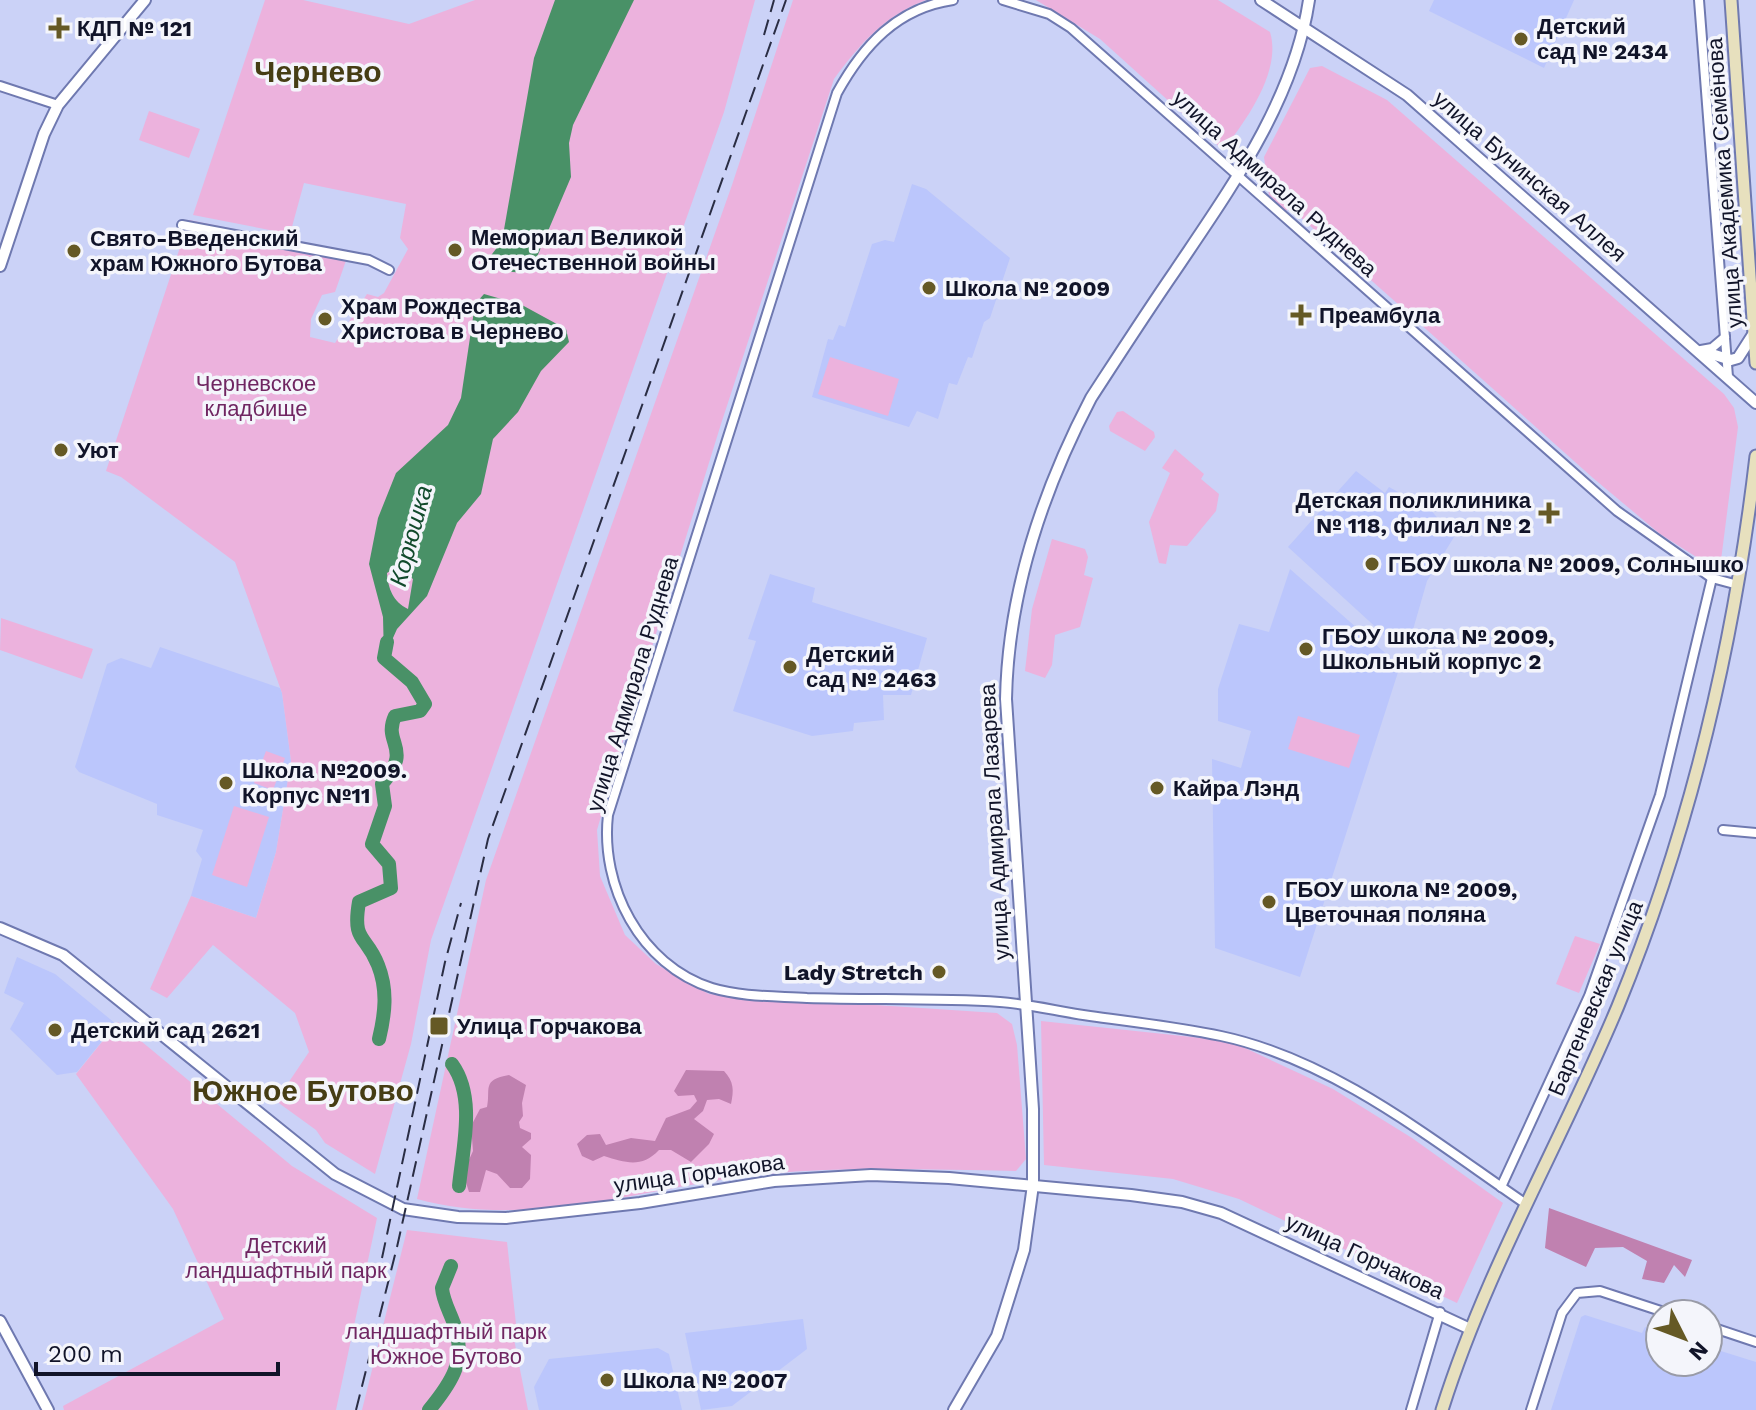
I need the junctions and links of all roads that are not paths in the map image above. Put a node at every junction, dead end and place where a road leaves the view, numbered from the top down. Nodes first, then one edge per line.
1 (145, 0) edge
2 (953, 0) edge
3 (1003, 0) edge
4 (1261, 0) edge
5 (1309, 0) edge
6 (1699, 0) edge
7 (1731, 0) edge
8 (1303, 25) junction
9 (0, 86) edge
10 (58, 105) junction
11 (1237, 175) junction
12 (182, 225) dead end
13 (0, 266) edge
14 (389, 270) dead end
15 (1755, 331) edge
16 (1725, 336) junction
17 (1697, 349) junction
18 (1727, 359) junction
19 (1756, 363) edge
20 (1728, 377) junction
21 (1756, 403) edge
22 (1756, 464) edge
23 (1712, 578) junction
24 (1738, 585) junction
25 (1723, 830) dead end
26 (1756, 833) edge
27 (0, 928) edge
28 (1024, 1006) junction
29 (1033, 1185) junction
30 (1501, 1187) junction
31 (1526, 1204) junction
32 (1644, 1305) edge
33 (1440, 1312) junction
34 (0, 1321) edge
35 (1468, 1328) junction
36 (1724, 1331) edge
37 (1756, 1342) edge
38 (48, 1410) edge
39 (954, 1410) edge
40 (1411, 1410) edge
41 (1442, 1410) edge
42 (1531, 1410) edge

1 - 10 street
2 - 28 street, улица Адмирала Руднева
3 - 11 street, улица Адмирала Руднева
4 - 8 street, улица Бунинская Аллея
5 - 8 street, улица Адмирала Лазарева
6 - 16 street
7 - 15 main road, улица Академика Семёнова
8 - 11 street, улица Адмирала Лазарева
8 - 17 street, улица Бунинская Аллея
9 - 10 street
10 - 13 street
11 - 23 street, улица Адмирала Руднева
11 - 28 street, улица Адмирала Лазарева
12 - 14 street
15 - 18 street
15 - 19 main road, улица Академика Семёнова
16 - 17 street
16 - 18 street
17 - 18 street
17 - 20 street, улица Бунинская Аллея
18 - 20 street
20 - 21 street, улица Бунинская Аллея
22 - 24 main road
23 - 24 street, улица Адмирала Руднева
23 - 30 street
24 - 31 main road, Бартеневская улица
25 - 26 street
27 - 29 street, улица Горчакова
28 - 29 street, улица Адмирала Лазарева
28 - 30 street, улица Адмирала Руднева
29 - 33 street, улица Горчакова
29 - 39 street, улица Адмирала Лазарева
30 - 31 street, улица Адмирала Руднева
31 - 35 main road, Бартеневская улица
32 - 42 street
33 - 35 street, улица Горчакова
33 - 40 street
34 - 38 street
35 - 41 main road, Бартеневская улица
36 - 37 street

